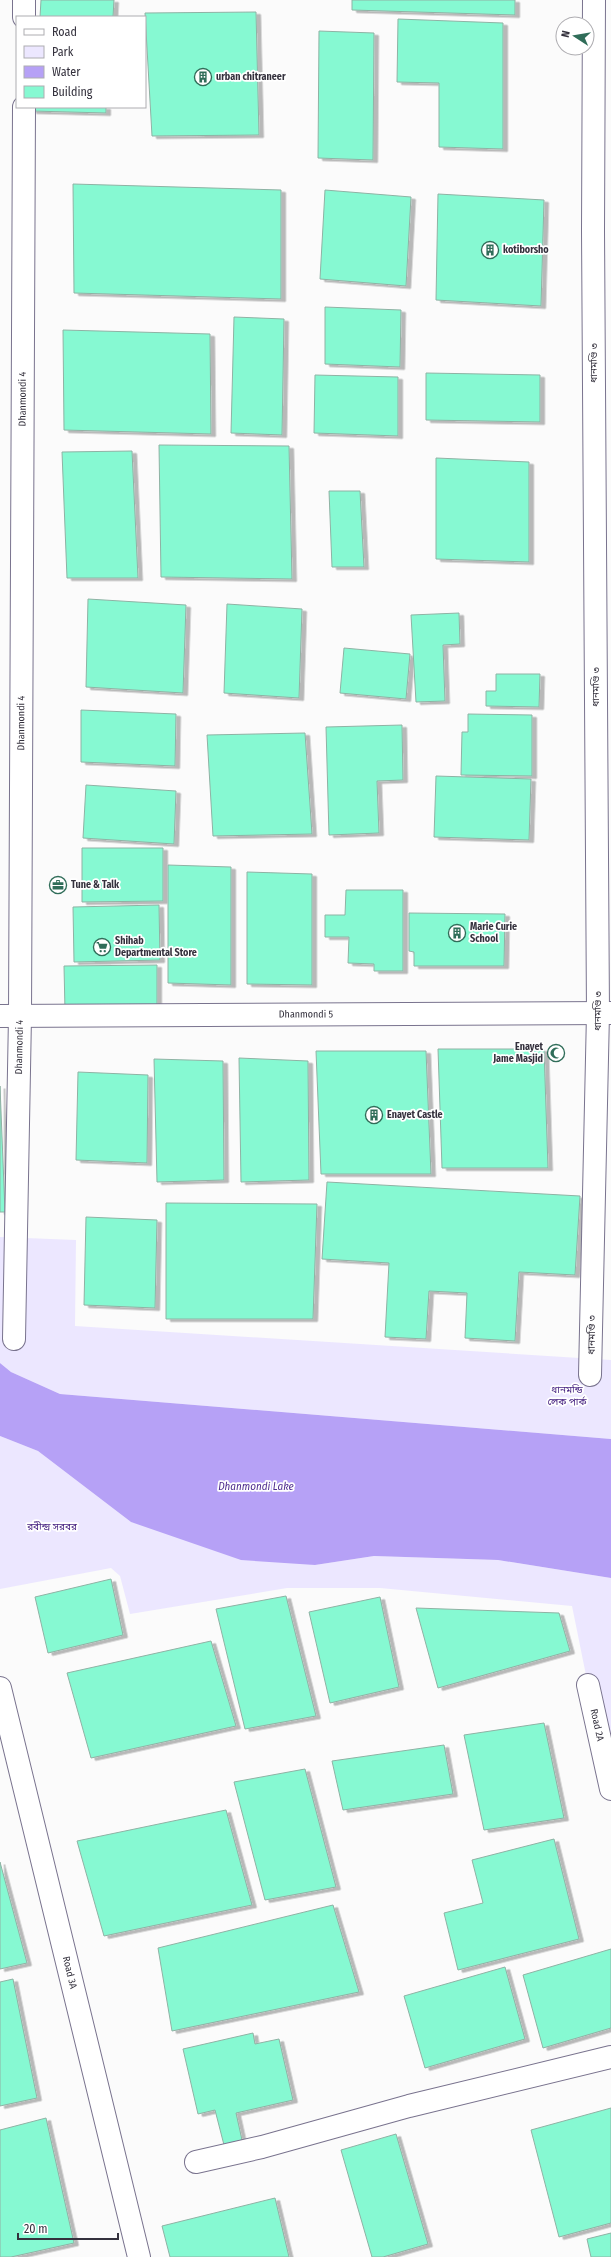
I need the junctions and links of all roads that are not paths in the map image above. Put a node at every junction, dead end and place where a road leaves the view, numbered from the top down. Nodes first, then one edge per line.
1 (24, 0) edge
2 (594, 0) edge
3 (24, 16) edge
4 (24, 108) edge
5 (605, 1013) edge
6 (10, 1016) edge
7 (14, 1339) dead end
8 (590, 1375) dead end
9 (588, 1686) dead end
10 (0, 1688) edge
11 (611, 1789) edge
12 (611, 2057) edge
13 (196, 2162) dead end
14 (140, 2257) edge

1 - 3 street
2 - 5 street, ধানমণ্ডি ৩
4 - 6 street, Dhanmondi 4
5 - 6 street, Dhanmondi 5
5 - 8 street, ধানমণ্ডি ৩
6 - 7 street, Dhanmondi 4
9 - 11 street, Road 2A
10 - 14 street, Road 3A
12 - 13 street

